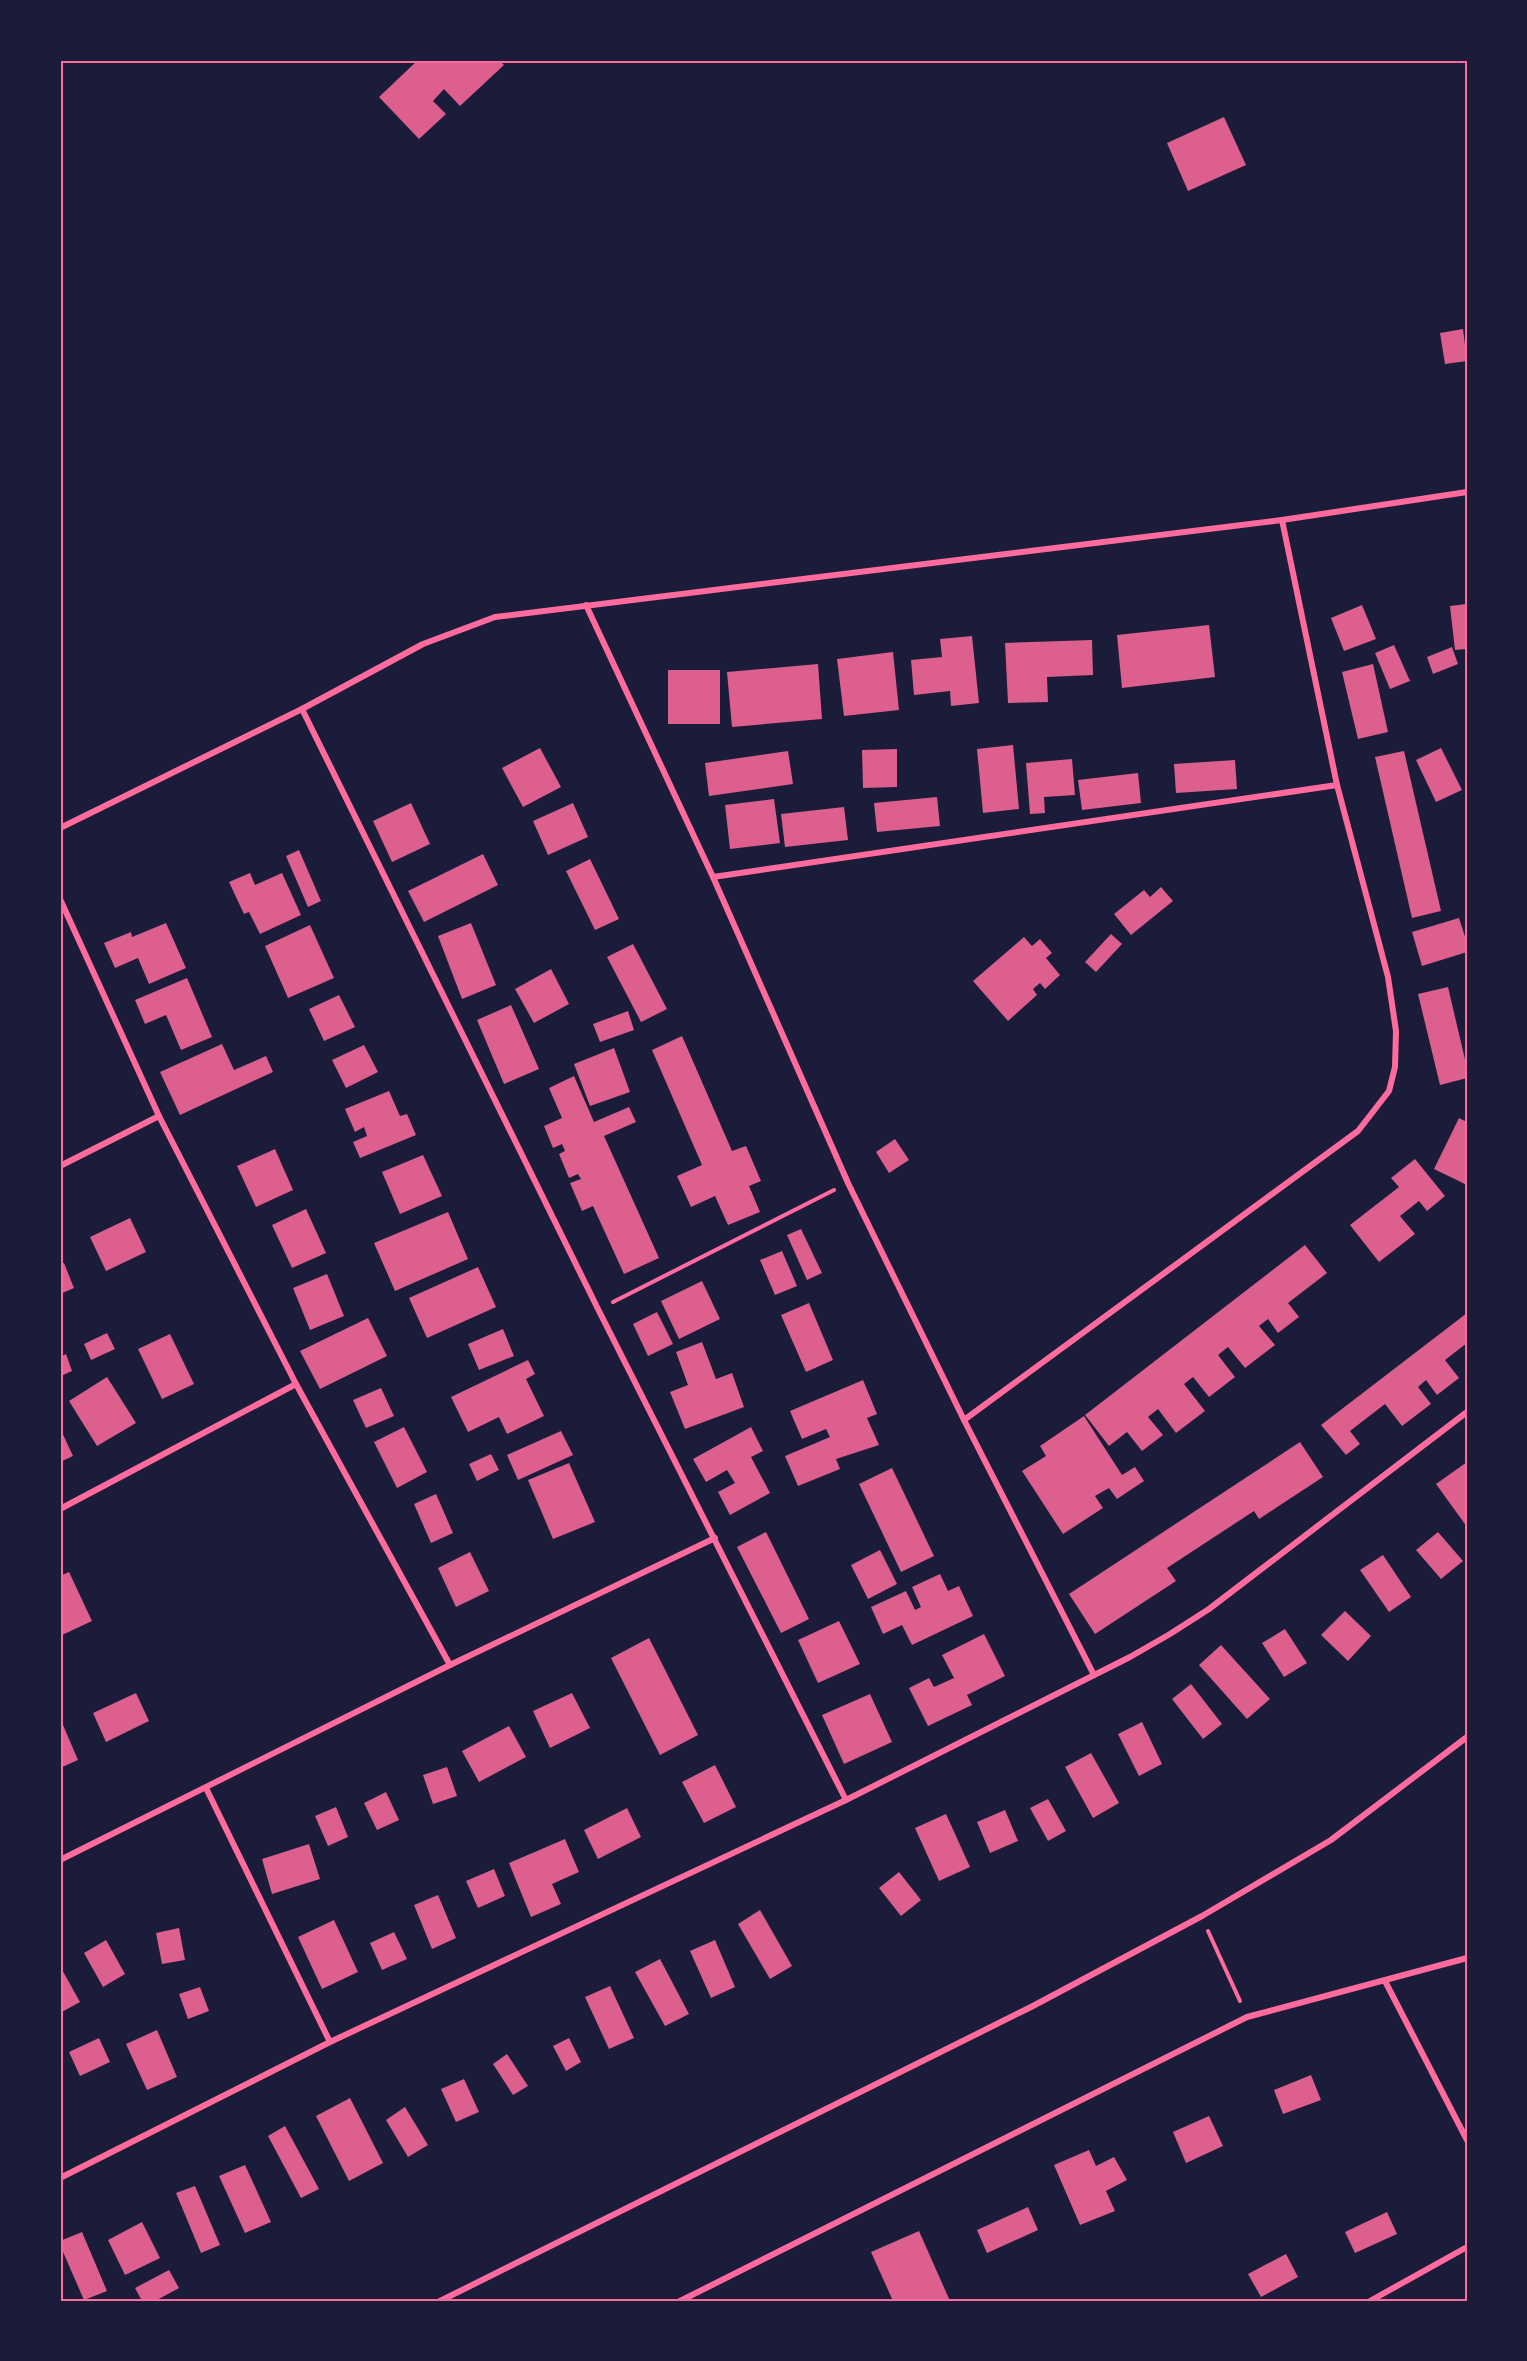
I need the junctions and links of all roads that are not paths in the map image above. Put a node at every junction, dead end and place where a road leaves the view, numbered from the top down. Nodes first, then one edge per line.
1 (1467, 492) edge
2 (1282, 520) junction
3 (586, 605) junction
4 (302, 709) junction
5 (1337, 785) junction
6 (60, 828) edge
7 (713, 877) junction
8 (60, 899) edge
9 (159, 1116) junction
10 (60, 1166) edge
11 (296, 1384) junction
12 (1467, 1412) edge
13 (964, 1420) junction
14 (60, 1509) edge
15 (715, 1538) junction
16 (450, 1665) junction
17 (1094, 1675) junction
18 (1467, 1737) edge
19 (206, 1788) junction
20 (846, 1800) junction
21 (60, 1860) edge
22 (1467, 1959) edge
23 (1385, 1980) junction
24 (330, 2042) junction
25 (1467, 2140) edge
26 (60, 2178) edge
27 (1467, 2247) edge
28 (440, 2301) edge
29 (680, 2301) edge
30 (1370, 2301) edge

1 - 2 street
2 - 3 street
2 - 5 street
3 - 4 street
3 - 7 street
4 - 6 street
4 - 15 street
5 - 7 street
5 - 13 street
7 - 13 street
8 - 9 street
9 - 10 street
9 - 11 street
11 - 14 street
11 - 16 street
12 - 17 street
13 - 17 street
15 - 16 street
15 - 20 street
16 - 19 street
17 - 20 street
18 - 28 street
19 - 21 street
19 - 24 street
20 - 24 street
22 - 23 street
23 - 25 street
23 - 29 street
24 - 26 street
27 - 30 street

